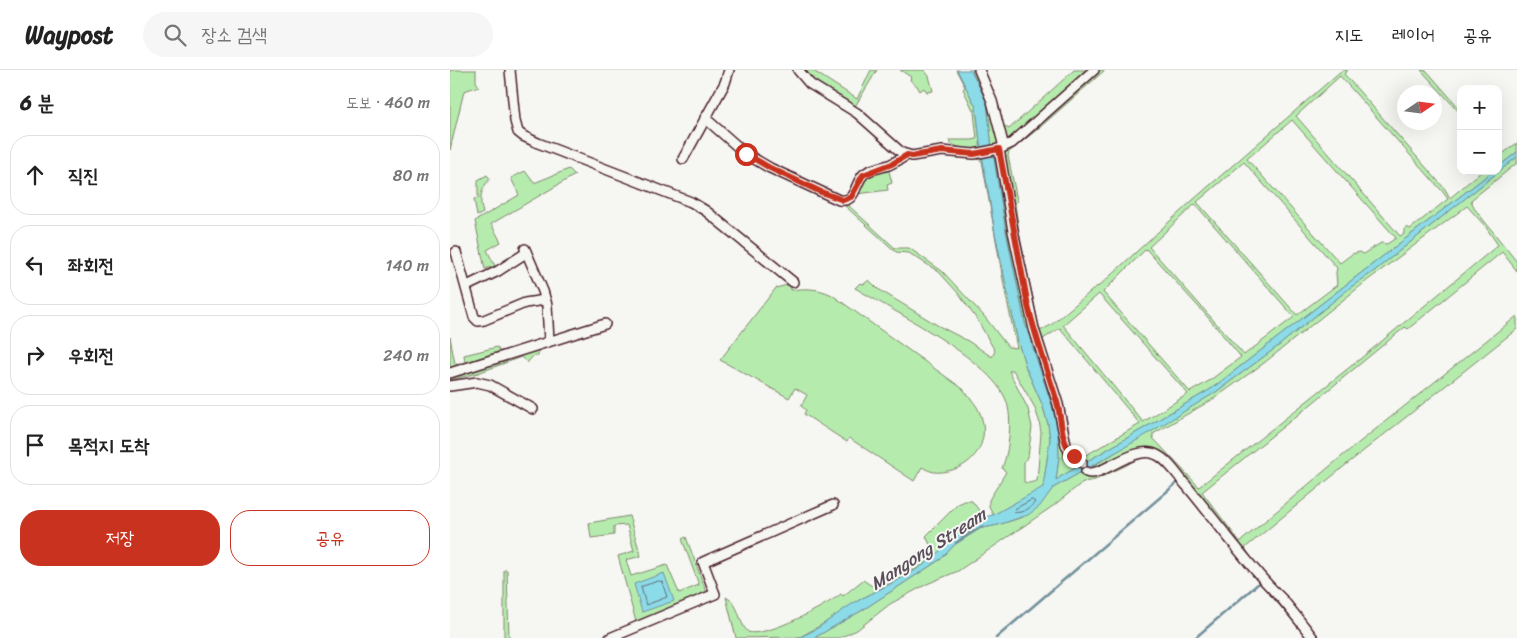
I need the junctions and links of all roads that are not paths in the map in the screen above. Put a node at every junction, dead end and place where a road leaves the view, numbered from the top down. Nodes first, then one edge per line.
1 (510, 70) edge
2 (729, 70) edge
3 (798, 70) edge
4 (979, 70) edge
5 (1094, 70) edge
6 (705, 118) junction
7 (999, 149) junction
8 (907, 155) junction
9 (683, 159) dead end
10 (456, 252) dead end
11 (793, 282) dead end
12 (467, 286) junction
13 (545, 300) junction
14 (605, 324) dead end
15 (549, 341) junction
16 (450, 373) edge
17 (450, 386) edge
18 (533, 409) dead end
19 (1082, 463) dead end
20 (1086, 472) dead end
21 (833, 506) dead end
22 (610, 638) edge
23 (1313, 638) edge

1 - 11 street
2 - 6 street
3 - 8 street
4 - 7 street
5 - 7 street
6 - 8 street
6 - 9 street
7 - 8 street
7 - 19 street
10 - 12 street
12 - 13 street
12 - 13 street
13 - 15 street
14 - 15 street
15 - 16 street
17 - 18 street
20 - 23 street
21 - 22 street

